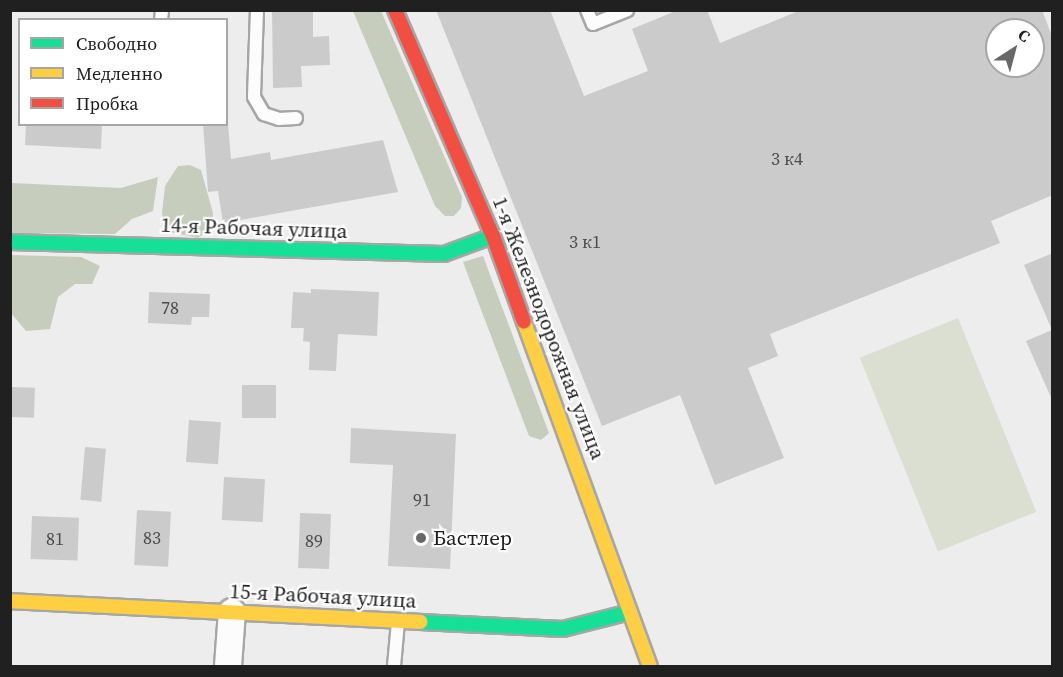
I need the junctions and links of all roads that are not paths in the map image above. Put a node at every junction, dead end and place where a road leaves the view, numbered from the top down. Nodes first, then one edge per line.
1 (257, 10) edge
2 (395, 10) edge
3 (587, 10) edge
4 (627, 10) edge
5 (296, 118) dead end
6 (493, 236) junction
7 (10, 242) edge
8 (10, 601) edge
9 (232, 612) junction
10 (630, 612) junction
11 (398, 620) junction
12 (228, 666) edge
13 (394, 666) edge
14 (650, 666) edge

1 - 5 lane
2 - 6 street, 1-я Железнодорожная улица
3 - 4 lane
6 - 7 street, 14-я Рабочая улица
6 - 10 street, 1-я Железнодорожная улица
8 - 9 street, 15-я Рабочая улица
9 - 11 street, 15-я Рабочая улица
9 - 12 street
10 - 11 street, 15-я Рабочая улица
10 - 14 street, 1-я Железнодорожная улица
11 - 13 lane

